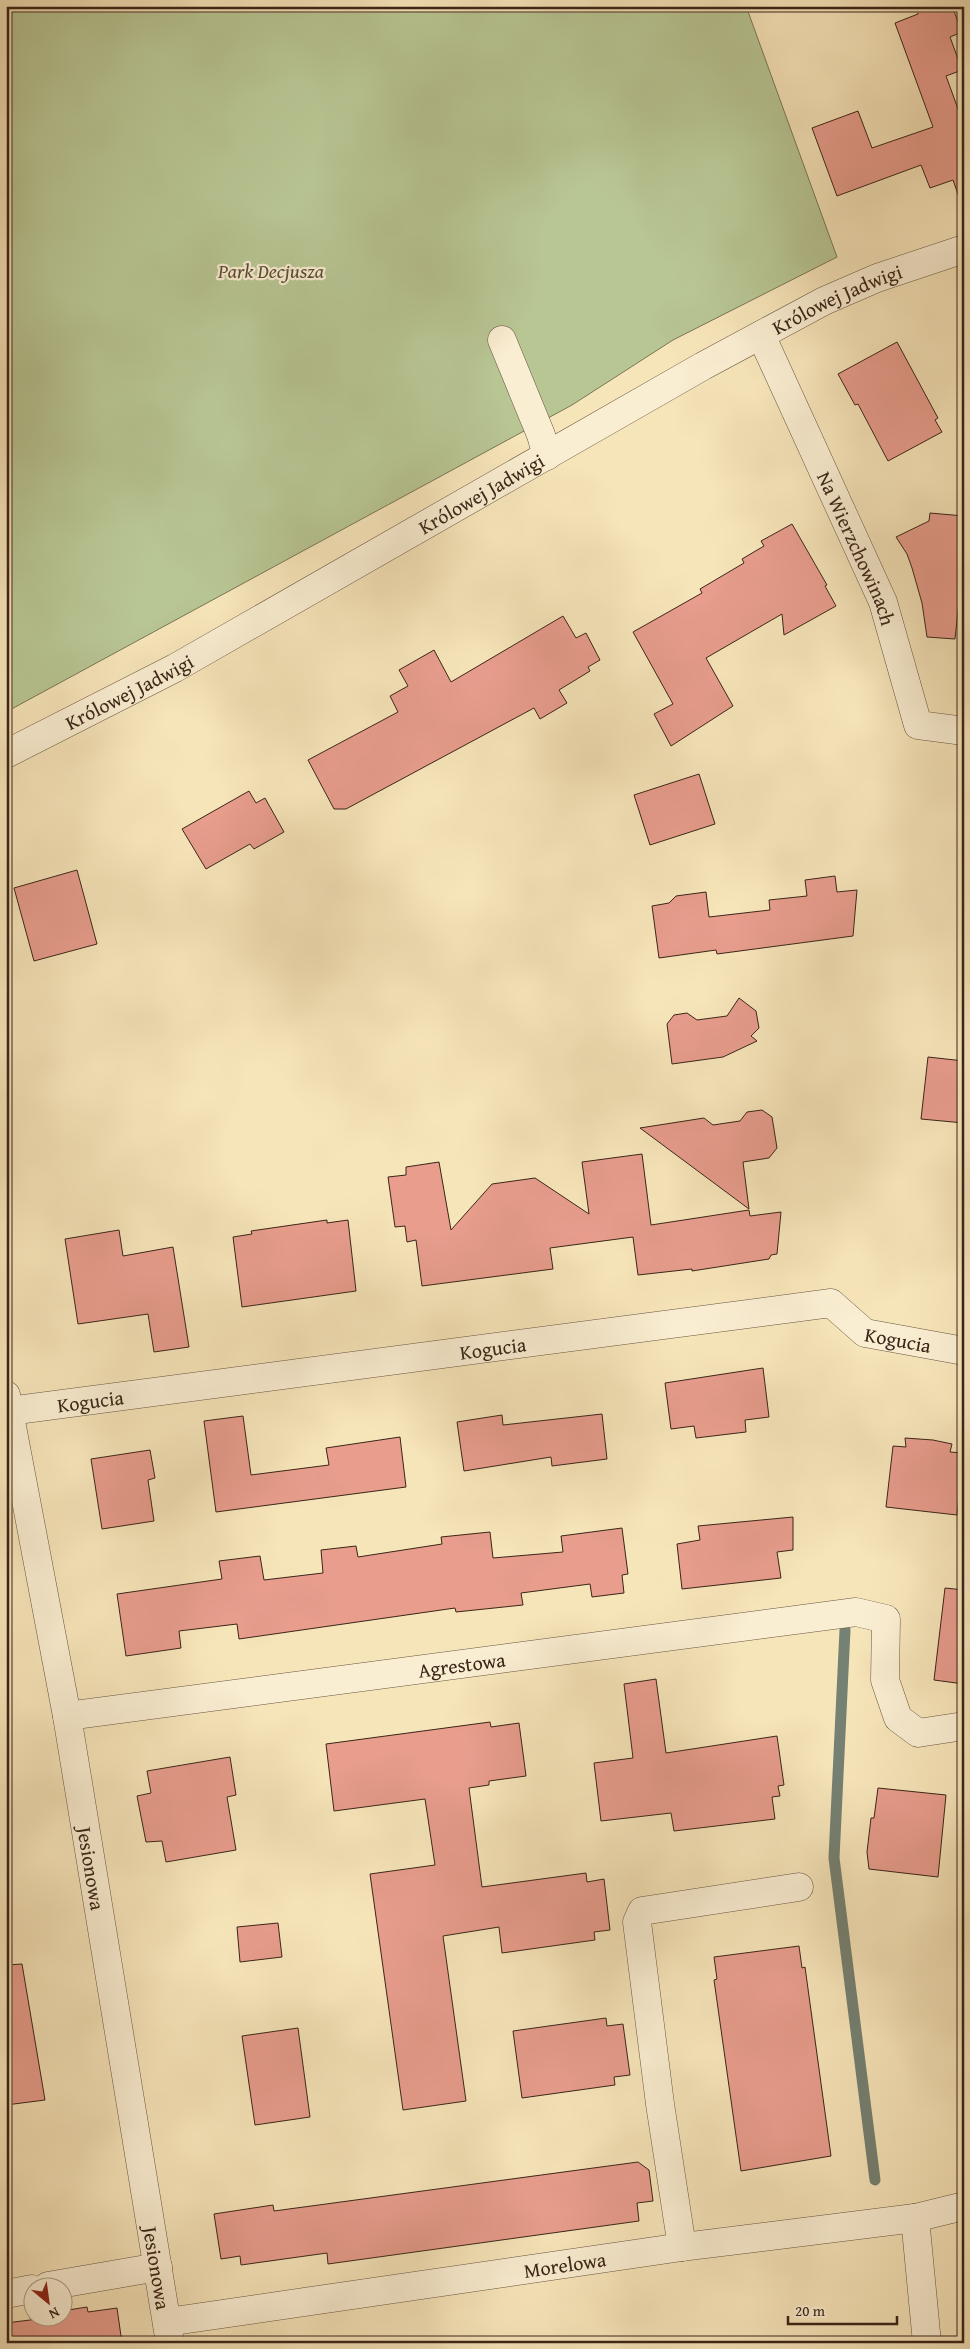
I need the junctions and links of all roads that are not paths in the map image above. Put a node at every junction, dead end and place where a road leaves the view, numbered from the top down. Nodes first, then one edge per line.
1 (964, 249) edge
2 (760, 335) junction
3 (502, 340) dead end
4 (547, 456) junction
5 (964, 731) edge
6 (6, 754) edge
7 (964, 1351) edge
8 (8, 1403) edge
9 (67, 1716) junction
10 (964, 1726) edge
11 (799, 1887) dead end
12 (964, 2206) edge
13 (915, 2218) junction
14 (682, 2247) junction
15 (158, 2267) junction
16 (72, 2282) edge
17 (22, 2291) edge
18 (6, 2294) edge
19 (168, 2333) edge
20 (927, 2343) edge

1 - 2 street, Królowej Jadwigi
2 - 4 street, Królowej Jadwigi
2 - 5 street, Na Wierzchowinach
3 - 4 street
4 - 6 street, Królowej Jadwigi
7 - 8 street, Kogucia
8 - 9 street, Jesionowa
9 - 10 street, Agrestowa
9 - 15 street, Jesionowa
11 - 14 street
12 - 13 street, Morelowa
13 - 14 street, Morelowa
13 - 20 street
14 - 19 street, Morelowa
15 - 16 street
15 - 19 street, Jesionowa
17 - 18 street

